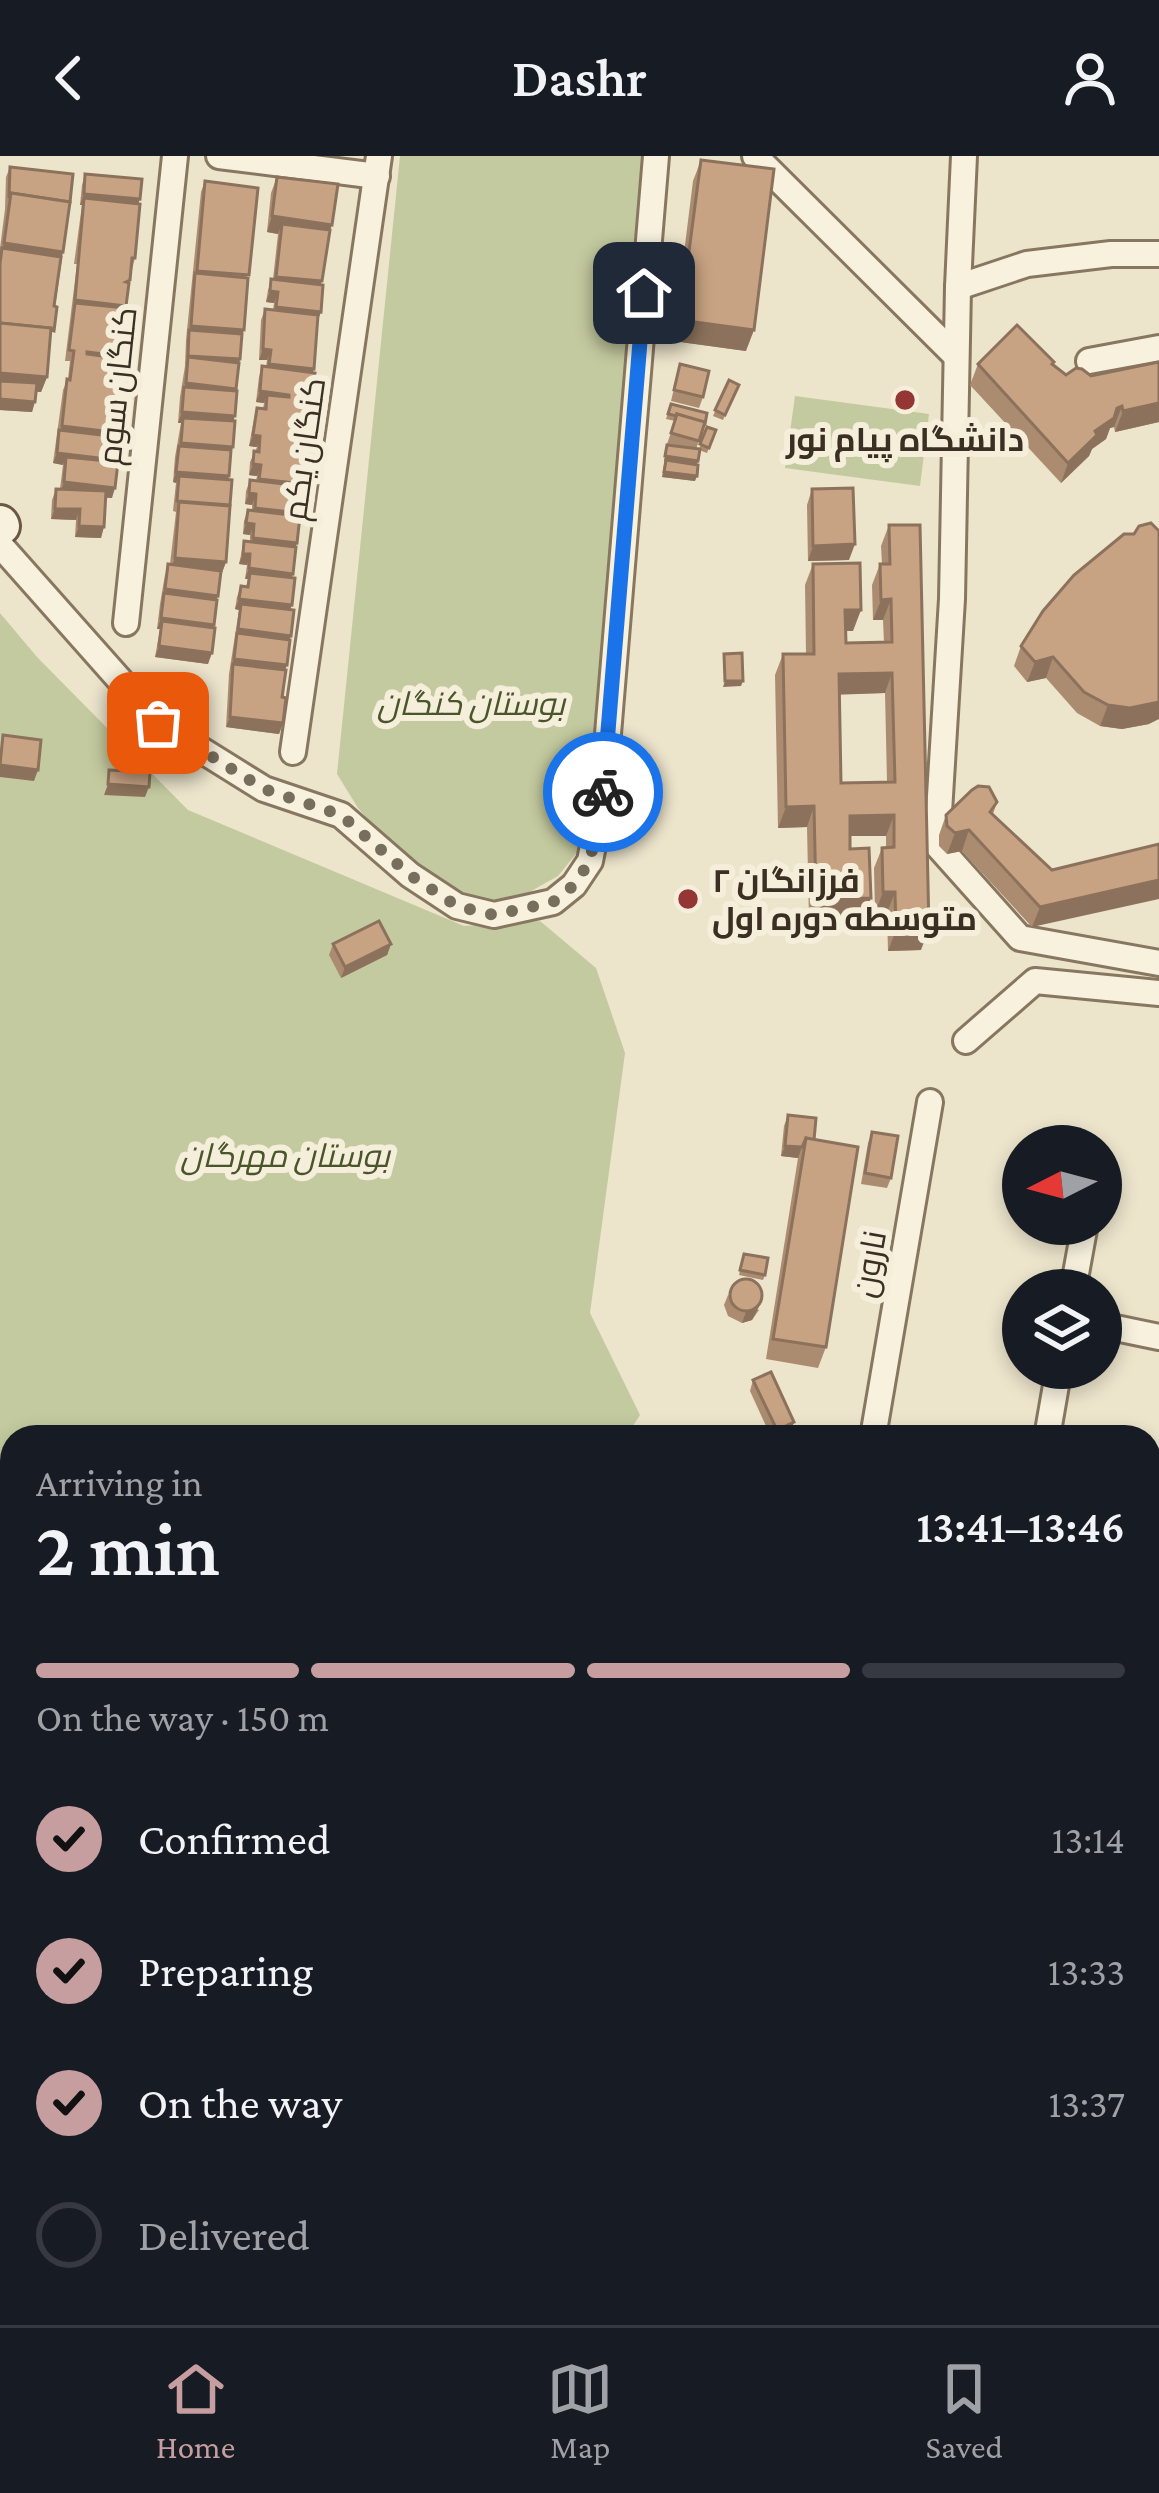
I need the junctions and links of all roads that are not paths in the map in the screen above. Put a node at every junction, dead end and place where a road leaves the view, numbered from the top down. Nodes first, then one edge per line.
1 (175, 156) edge
2 (219, 156) edge
3 (656, 156) edge
4 (755, 156) edge
5 (964, 156) edge
6 (378, 166) edge
7 (1159, 254) edge
8 (958, 287) junction
9 (1159, 348) edge
10 (956, 356) junction
11 (1089, 361) dead end
12 (0, 544) edge
13 (126, 623) dead end
14 (293, 752) dead end
15 (1159, 963) edge
16 (1159, 994) edge
17 (967, 1041) dead end
18 (930, 1102) dead end
19 (1122, 1329) edge
20 (1159, 1337) edge
21 (1055, 1389) edge
22 (875, 1425) edge
23 (1049, 1425) edge

1 - 13 street, کنگان سوم
2 - 6 street
3 - 12 street
4 - 10 street
5 - 8 street
6 - 14 street, کنگان یکم
7 - 8 street
8 - 10 street
9 - 11 street
10 - 15 street
16 - 17 street
18 - 22 street, نارون
19 - 20 street
21 - 23 street

